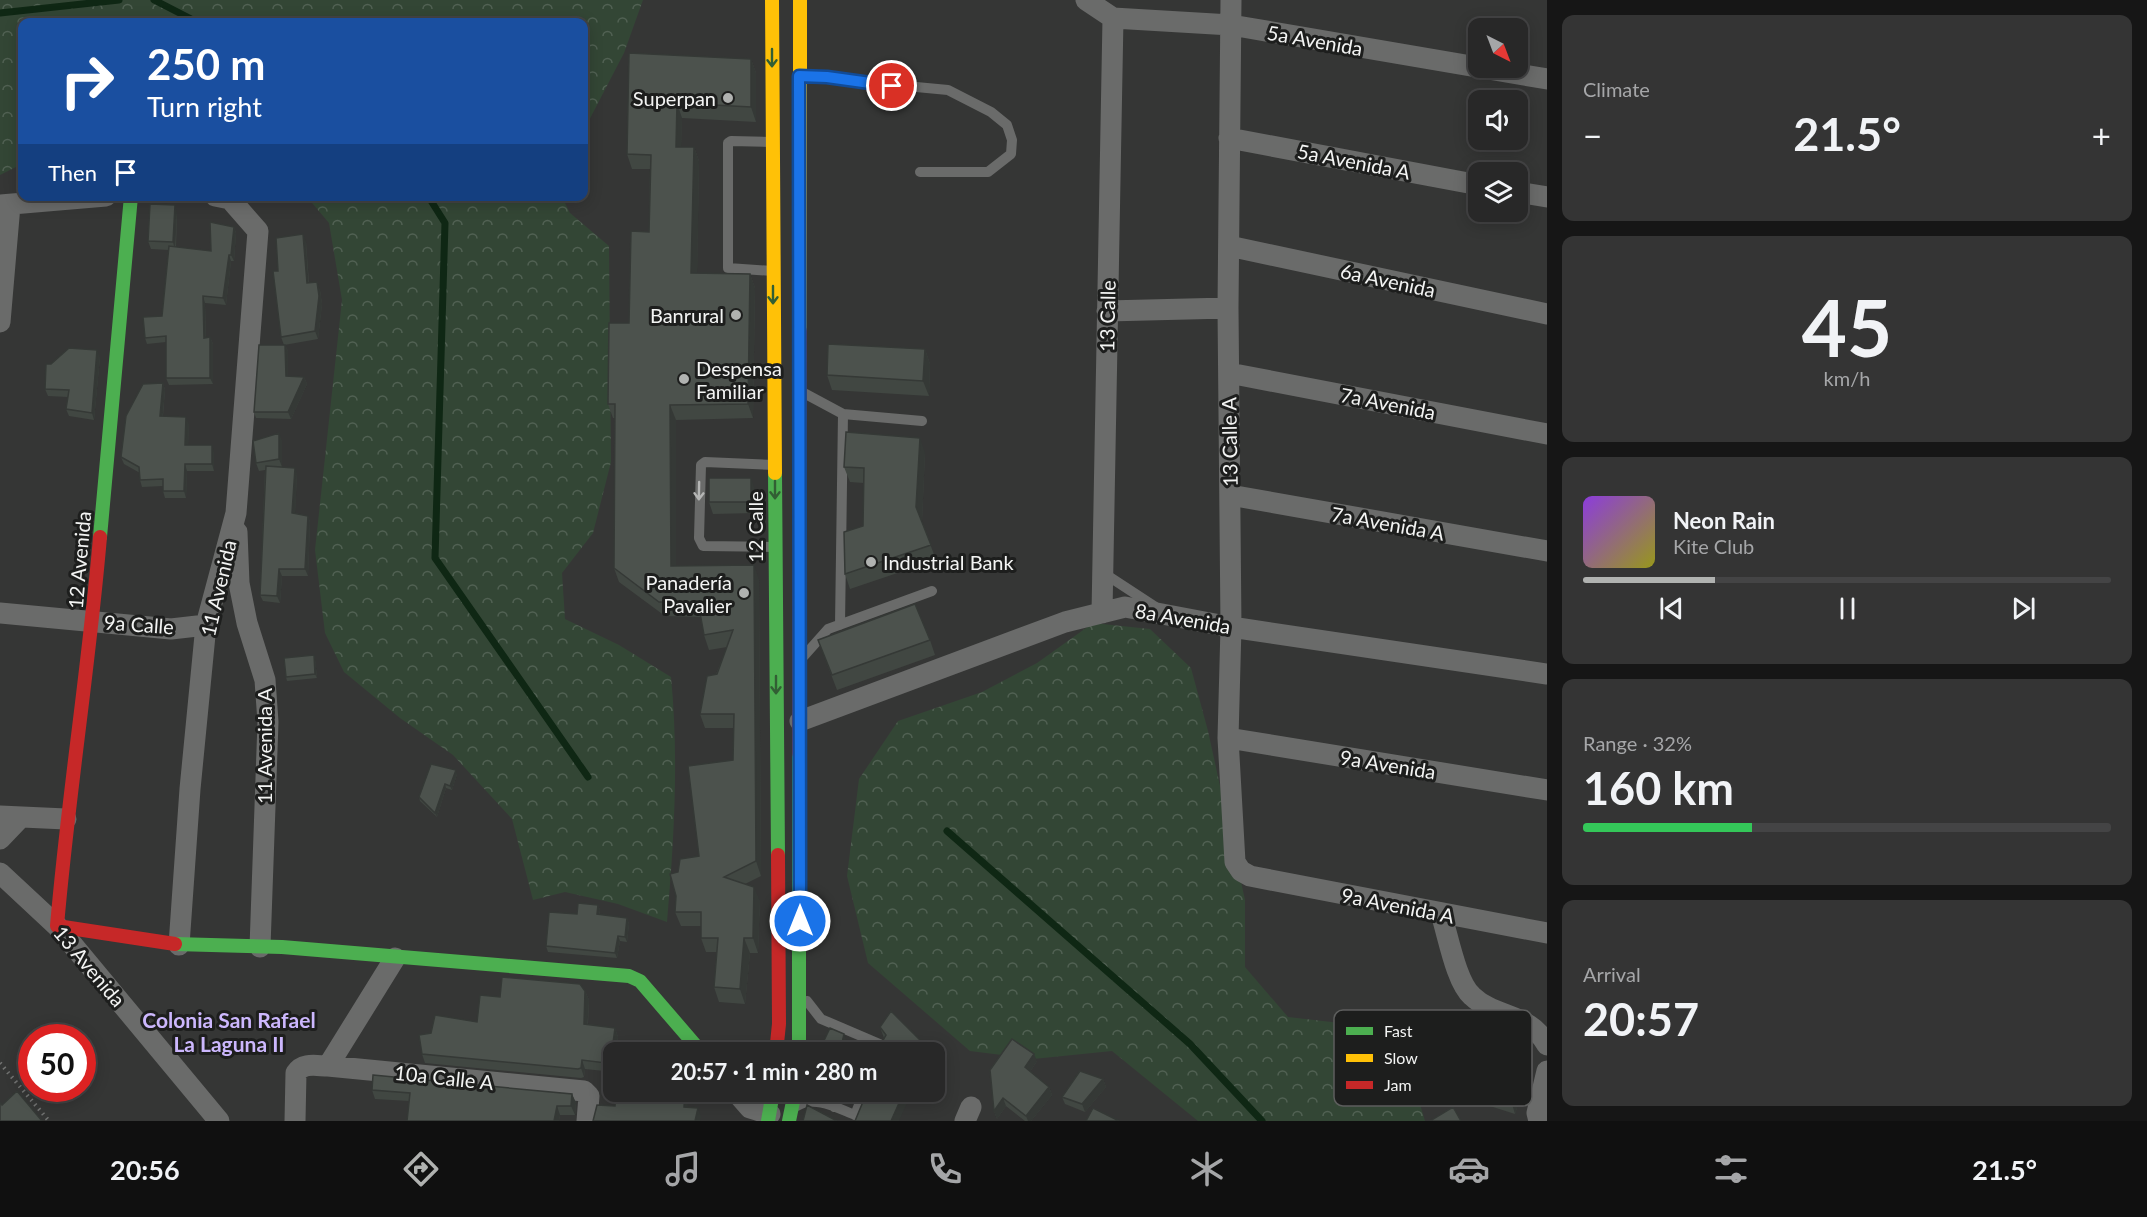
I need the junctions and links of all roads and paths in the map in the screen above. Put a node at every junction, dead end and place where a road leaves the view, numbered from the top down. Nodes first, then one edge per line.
1 (772, 0) edge
2 (800, 0) edge
3 (1086, 0) edge
4 (1231, 0) edge
5 (1113, 18) junction
6 (1231, 25) junction
7 (799, 76) junction
8 (1547, 80) edge
9 (1229, 138) junction
10 (772, 142) junction
11 (920, 172) dead end
12 (1468, 183) edge
13 (1528, 194) edge
14 (1547, 197) edge
15 (50, 201) edge
16 (131, 201) edge
17 (232, 201) edge
18 (5, 205) edge
19 (1229, 246) junction
20 (773, 271) junction
21 (1228, 308) junction
22 (1107, 311) junction
23 (1547, 314) edge
24 (0, 322) edge
25 (1229, 373) junction
26 (800, 391) junction
27 (843, 414) junction
28 (922, 421) dead end
29 (1547, 434) edge
30 (774, 465) junction
31 (1230, 495) junction
32 (236, 513) junction
33 (775, 547) junction
34 (1547, 551) edge
35 (1101, 572) junction
36 (932, 591) dead end
37 (0, 613) edge
38 (1102, 613) junction
39 (1165, 613) junction
40 (93, 621) junction
41 (206, 625) junction
42 (840, 625) junction
43 (1231, 627) junction
44 (800, 661) junction
45 (1547, 674) edge
46 (800, 721) junction
47 (1228, 738) junction
48 (1547, 790) edge
49 (0, 816) edge
50 (21, 817) junction
51 (66, 819) junction
52 (0, 839) edge
53 (0, 873) edge
54 (1250, 876) joint
55 (1441, 914) junction
56 (57, 926) junction
57 (1547, 933) edge
58 (179, 945) junction
59 (260, 947) junction
60 (395, 958) junction
61 (800, 987) junction
62 (1496, 1010) edge
63 (1532, 1027) edge
64 (693, 1042) edge
65 (777, 1042) edge
66 (799, 1042) edge
67 (868, 1042) edge
68 (1547, 1045) edge
69 (0, 1063) edge
70 (328, 1066) junction
71 (1547, 1071) edge
72 (745, 1102) edge
73 (788, 1102) edge
74 (836, 1102) edge
75 (860, 1102) edge
76 (834, 1107) junction
77 (779, 1116) edge
78 (49, 1121) edge
79 (219, 1121) edge
80 (295, 1121) edge
81 (587, 1121) edge
82 (1539, 1121) edge

1 -> 10 main road, 12 Calle
2 - 7 main road
3 - 5 street
4 - 6 street, 13 Calle A
5 - 6 street, 5a Avenida
5 - 22 street, 13 Calle
6 - 8 street, 5a Avenida
6 - 9 street, 13 Calle A
7 - 11 lane
7 - 26 main road
9 - 12 street, 5a Avenida A
9 - 19 street, 13 Calle A
10 - 20 main road, 12 Calle
10 - 20 lane
13 - 14 street
15 - 18 street
16 - 40 main road, 12 Avenida
17 - 32 street, 11 Avenida
18 - 24 street
19 - 21 street, 13 Calle A
19 - 23 street, 6a Avenida
20 -> 30 main road, 12 Calle
21 - 22 street
21 - 25 street, 13 Calle A
22 - 35 street, 13 Calle
25 - 29 street, 7a Avenida
25 - 31 street, 13 Calle A
26 - 27 lane
26 - 44 main road
27 - 28 lane
27 - 42 lane
30 -> 33 main road, 12 Calle
30 -> 33 lane
31 - 34 street, 7a Avenida A
31 - 43 street, 13 Calle A
32 - 41 street, 11 Avenida
32 - 59 street, 11 Avenida A
33 -> 65 main road, 12 Calle
35 - 38 street, 13 Calle
35 - 39 lane
36 - 42 lane
37 - 40 street, 9a Calle
38 - 39 street, 8a Avenida
38 - 46 street, 8a Avenida
39 - 43 street, 8a Avenida
40 - 41 street, 9a Calle
40 - 51 main road, 12 Avenida
41 - 58 street, 11 Avenida
42 - 44 lane
43 - 45 street, 8a Avenida
43 - 47 street, 13 Calle A
44 - 46 main road
46 - 61 main road
47 - 48 street, 9a Avenida
47 - 54 street, 13 Calle A
49 - 50 street
50 - 51 street
50 - 52 street
51 - 56 main road, 12 Avenida
53 - 56 street, 13 Avenida
54 - 55 street, 9a Avenida A
55 - 57 street, 9a Avenida A
55 - 62 street
56 - 58 main road
56 - 79 street, 13 Avenida
58 - 59 main road
59 - 60 main road
60 - 64 main road
60 - 70 street
61 - 66 main road
61 - 67 lane
63 - 68 street
69 - 78 path
70 - 80 street, 10a Calle A
70 - 81 street, 10a Calle A
71 - 82 street
72 - 77 street
73 - 77 main road
74 - 76 lane
75 - 76 lane
76 - 77 lane

